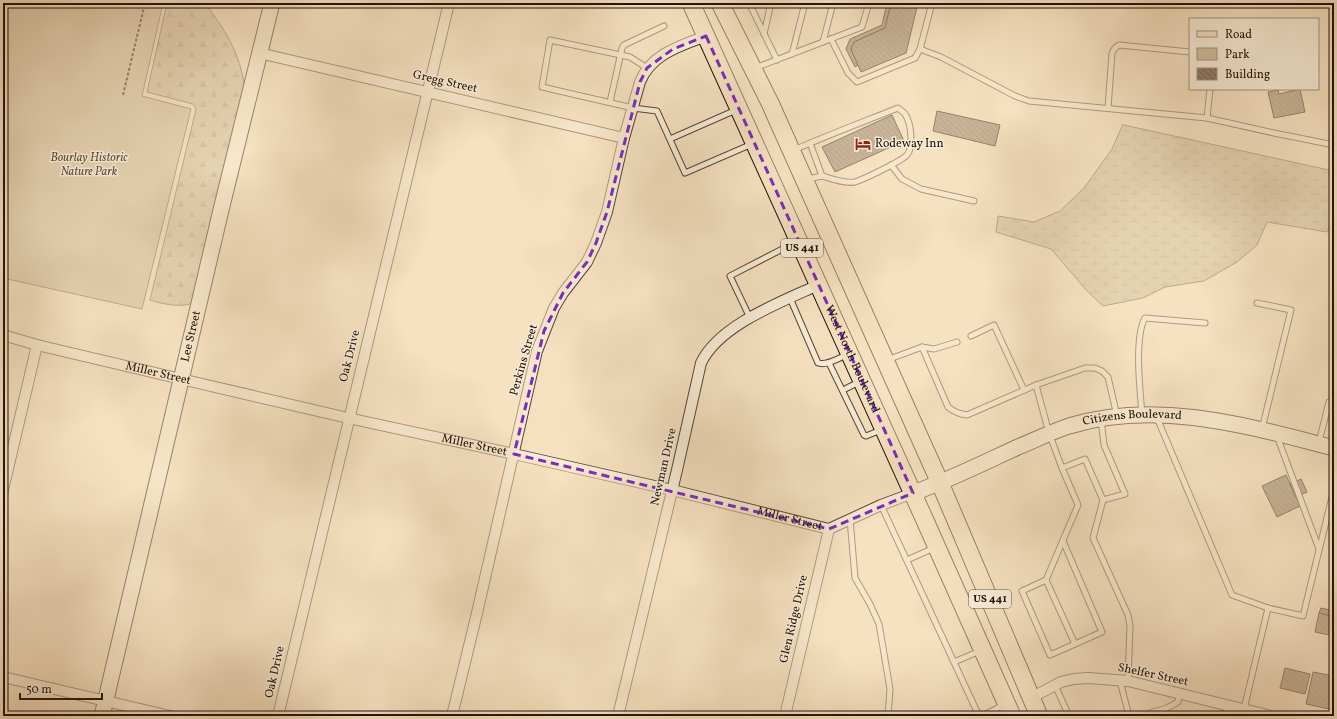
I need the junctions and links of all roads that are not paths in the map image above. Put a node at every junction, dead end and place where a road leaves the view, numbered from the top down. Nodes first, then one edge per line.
1 (272, 3) edge
2 (449, 3) edge
3 (691, 3) edge
4 (720, 3) edge
5 (749, 3) edge
6 (771, 3) edge
7 (805, 3) edge
8 (833, 3) edge
9 (869, 3) edge
10 (932, 3) edge
11 (664, 26) dead end
12 (764, 34) junction
13 (706, 36) junction
14 (832, 39) junction
15 (823, 42) junction
16 (920, 49) junction
17 (1189, 52) edge
18 (260, 53) junction
19 (792, 54) junction
20 (620, 55) junction
21 (777, 60) junction
22 (647, 68) junction
23 (753, 69) junction
24 (1210, 90) edge
25 (428, 91) junction
26 (610, 102) junction
27 (633, 108) junction
28 (1108, 108) junction
29 (739, 109) junction
30 (1207, 118) junction
31 (624, 138) junction
32 (670, 139) junction
33 (754, 143) junction
34 (810, 143) junction
35 (1334, 145) edge
36 (791, 151) junction
37 (891, 165) junction
38 (822, 176) junction
39 (804, 180) junction
40 (974, 201) dead end
41 (798, 241) junction
42 (818, 285) junction
43 (790, 298) junction
44 (1257, 303) dead end
45 (750, 318) junction
46 (1205, 323) dead end
47 (3, 335) edge
48 (971, 336) dead end
49 (957, 342) dead end
50 (37, 345) junction
51 (922, 347) junction
52 (849, 353) junction
53 (885, 360) junction
54 (829, 363) junction
55 (181, 379) junction
56 (862, 381) junction
57 (1036, 384) junction
58 (842, 390) junction
59 (1024, 390) junction
60 (1334, 403) edge
61 (1149, 415) junction
62 (1117, 416) junction
63 (348, 418) junction
64 (1101, 419) junction
65 (884, 428) junction
66 (1262, 430) junction
67 (1049, 433) junction
68 (1276, 433) junction
69 (1319, 444) junction
70 (1334, 448) edge
71 (514, 454) junction
72 (1062, 468) junction
73 (940, 483) junction
74 (1334, 489) edge
75 (3, 490) edge
76 (672, 490) junction
77 (913, 493) junction
78 (1103, 500) junction
79 (881, 505) junction
80 (850, 519) junction
81 (829, 529) junction
82 (1062, 541) junction
83 (937, 547) junction
84 (1319, 549) junction
85 (907, 560) junction
86 (1046, 580) junction
87 (1268, 608) junction
88 (1075, 644) junction
89 (982, 650) junction
90 (954, 662) junction
91 (3, 677) edge
92 (1124, 681) junction
93 (1056, 685) junction
94 (1179, 694) junction
95 (1031, 698) junction
96 (105, 701) junction
97 (1228, 706) junction
98 (1009, 710) edge
99 (1244, 710) junction
100 (102, 716) edge
101 (170, 716) edge
102 (278, 716) edge
103 (452, 716) edge
104 (618, 716) edge
105 (785, 716) edge
106 (888, 716) edge
107 (979, 716) edge
108 (982, 716) edge
109 (1039, 716) edge
110 (1069, 716) edge
111 (1129, 716) edge
112 (1139, 716) edge
113 (1225, 716) edge
114 (1271, 716) edge

1 - 18 street, Lee Street
2 - 25 street, Oak Drive
3 - 13 main road, West North Boulevard / US 441
4 - 23 main road, US 441
5 - 12 lane
6 - 12 lane
7 - 19 lane
8 - 15 lane
9 - 14 lane
10 - 16 lane
11 - 20 lane
12 - 21 lane
13 - 22 street, Perkins Street
13 - 29 main road, West North Boulevard / US 441
14 - 15 lane
14 - 16 lane
15 - 19 lane
16 - 28 lane
17 - 28 lane
18 - 25 street, Gregg Street
18 - 55 street, Lee Street
19 - 21 lane
20 - 22 lane
20 - 26 lane
20 - 26 lane
21 - 23 lane
22 - 27 street, Perkins Street
23 - 36 main road, US 441
24 - 30 lane
25 - 31 street, Gregg Street
25 - 63 street, Oak Drive
26 - 27 lane
27 - 31 street, Perkins Street
27 - 32 lane
28 - 30 lane
29 - 32 lane
29 - 33 main road, West North Boulevard / US 441
30 - 35 lane
31 - 71 street, Perkins Street
32 - 33 lane
33 - 41 main road, West North Boulevard / US 441
34 - 36 lane
34 - 37 lane
34 - 38 lane
36 - 39 main road, US 441
37 - 38 lane
37 - 40 lane
38 - 39 lane
39 - 53 main road, US 441
41 - 42 main road, West North Boulevard / US 441
41 - 45 lane
42 - 43 street, Newman Drive
42 - 52 main road, West North Boulevard / US 441
43 - 45 street, Newman Drive
43 - 54 lane
44 - 66 lane
45 - 76 street, Newman Drive
46 - 61 lane
47 - 50 street, Miller Street
48 - 59 lane
49 - 51 lane
50 - 55 street, Miller Street
50 - 75 street
51 - 53 lane
51 - 59 lane
52 - 54 lane
52 - 56 main road, West North Boulevard / US 441
53 - 73 main road, US 441
54 - 58 lane
55 - 63 street, Miller Street
55 - 96 street, Lee Street
56 - 58 lane
56 - 65 main road, West North Boulevard / US 441
57 - 59 lane
57 - 62 lane
57 - 67 lane
58 - 65 lane
60 - 69 lane
61 - 62 street, Citizens Boulevard
61 - 66 street, Citizens Boulevard
61 - 87 lane
62 - 64 street, Citizens Boulevard
63 - 71 street, Miller Street
63 - 102 street, Oak Drive
64 - 67 street, Citizens Boulevard
64 - 78 lane
65 - 77 main road, West North Boulevard / US 441
66 - 68 street, Citizens Boulevard
67 - 72 lane
67 - 73 street, Citizens Boulevard
68 - 69 street, Citizens Boulevard
68 - 84 lane
69 - 70 street, Citizens Boulevard
71 - 76 street, Miller Street
71 - 103 street, Perkins Street
72 - 78 lane
72 - 82 lane
73 - 77 street, Miller Street
73 - 95 main road, US 441
74 - 84 lane
76 - 81 street, Miller Street
76 - 104 street, Newman Drive
77 - 79 street, Miller Street
77 - 83 main road, West North Boulevard / US 441
78 - 92 lane
79 - 80 street, Miller Street
79 - 85 lane
80 - 81 street, Miller Street
80 - 106 lane
81 - 105 street, Glen Ridge Drive
82 - 86 lane
82 - 88 lane
83 - 85 lane
83 - 89 main road, West North Boulevard / US 441
84 - 87 lane
85 - 90 lane
86 - 88 lane
86 - 88 lane
87 - 99 lane
89 - 90 lane
89 - 98 main road, West North Boulevard / US 441
90 - 107 lane
91 - 96 street
92 - 93 street, Shelfer Street
92 - 94 street, Shelfer Street
92 - 111 lane
93 - 95 street, Shelfer Street
93 - 110 lane
94 - 97 street, Shelfer Street
94 - 112 lane
95 - 109 main road, US 441
96 - 100 street, Lee Street
96 - 101 street
97 - 99 street, Shelfer Street
97 - 113 lane
98 - 108 lane
99 - 114 street, Shelfer Street

